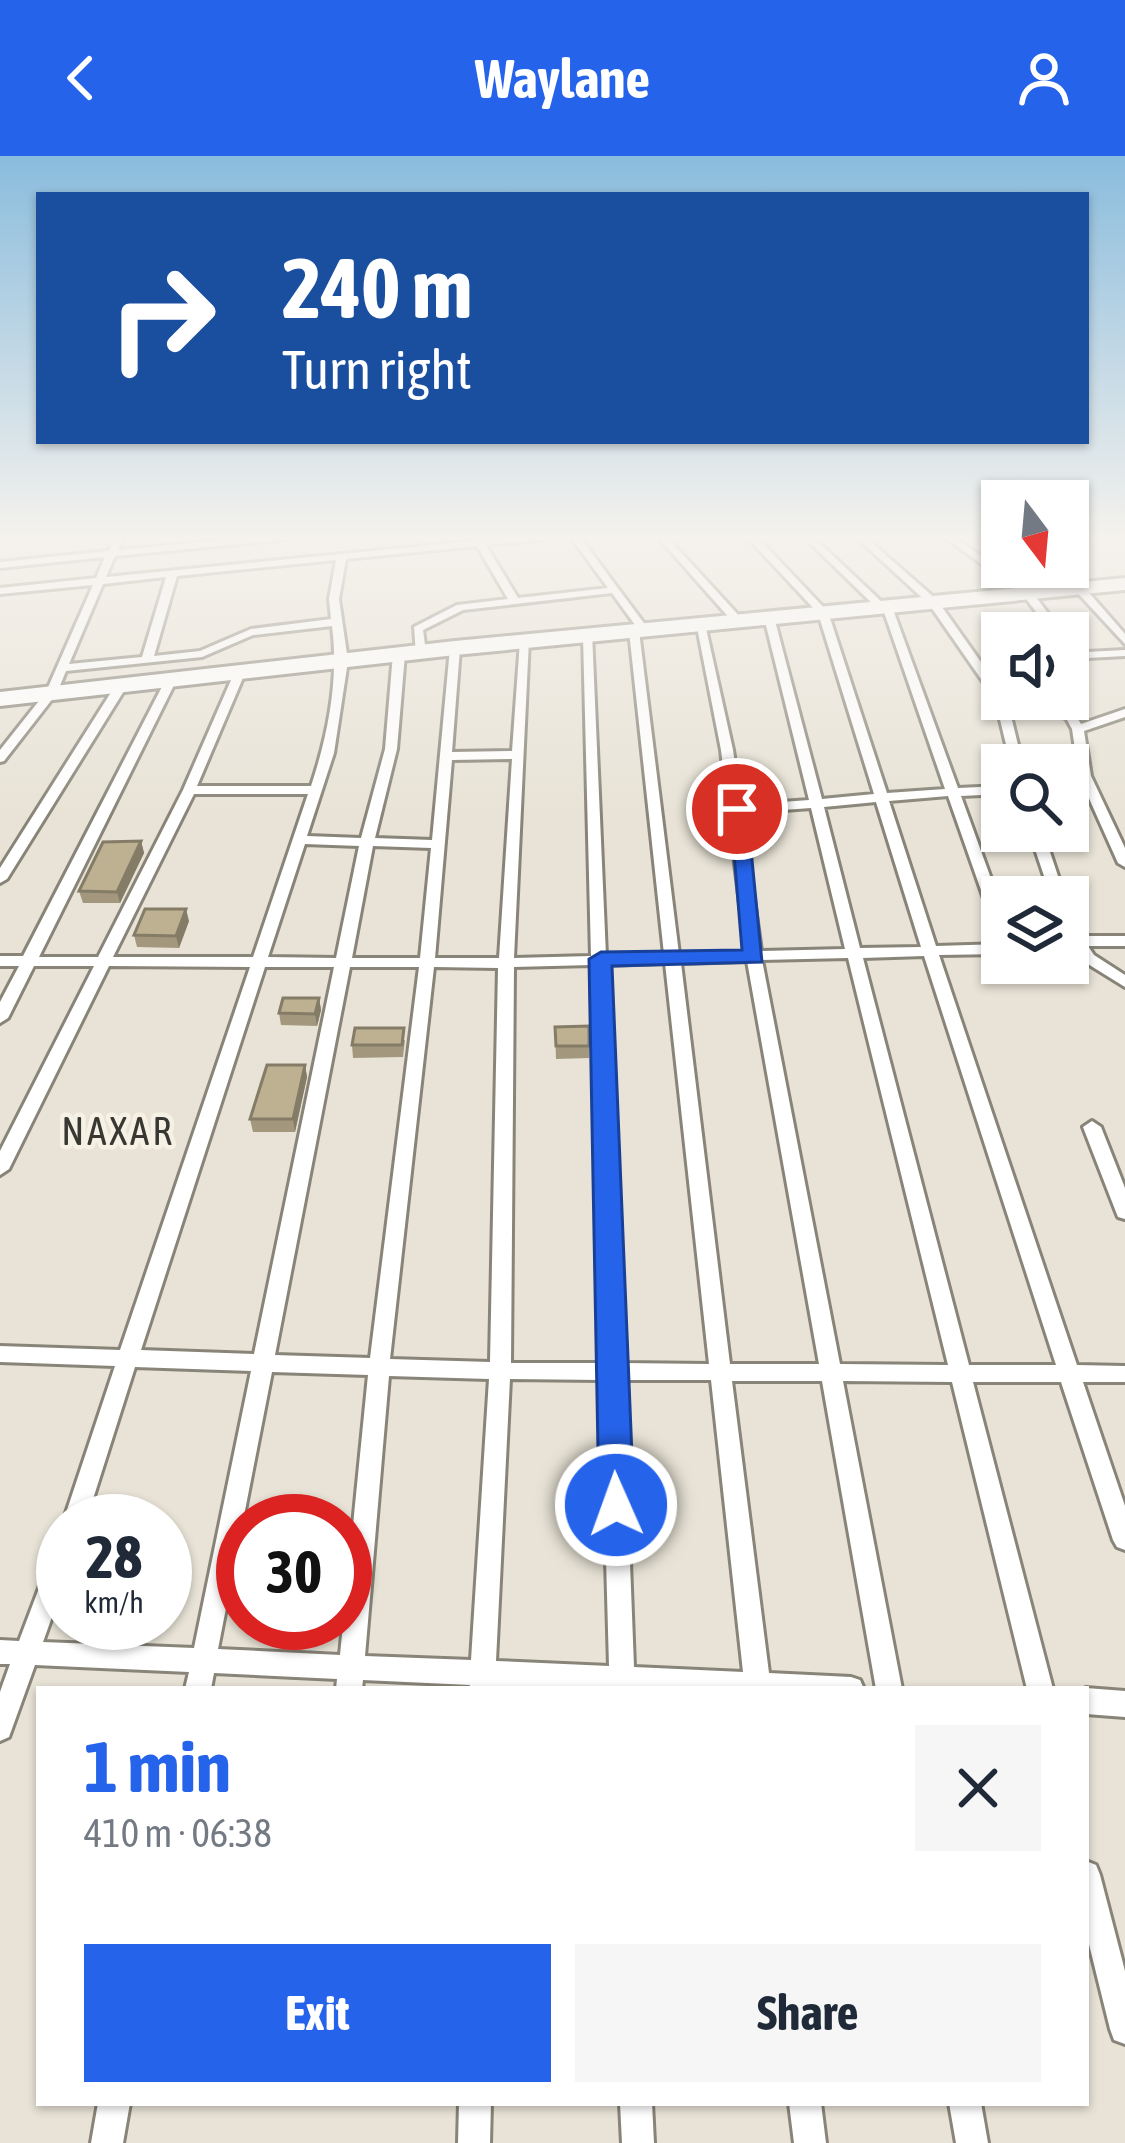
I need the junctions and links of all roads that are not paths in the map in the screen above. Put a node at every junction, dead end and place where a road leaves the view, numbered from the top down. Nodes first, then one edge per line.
1 (81, 629) edge
2 (157, 629) edge
3 (279, 629) edge
4 (337, 629) edge
5 (421, 629) edge
6 (652, 629) edge
7 (701, 629) edge
8 (773, 629) edge
9 (829, 629) edge
10 (892, 629) edge
11 (952, 629) edge
12 (639, 630) junction
13 (588, 635) junction
14 (525, 641) junction
15 (455, 648) junction
16 (409, 653) junction
17 (1125, 653) edge
18 (1089, 655) edge
19 (148, 660) junction
20 (342, 661) junction
21 (63, 668) junction
22 (981, 669) edge
23 (239, 674) junction
24 (170, 681) junction
25 (121, 686) junction
26 (51, 693) junction
27 (0, 698) edge
28 (1125, 713) edge
29 (1065, 720) edge
30 (1072, 720) edge
31 (1074, 723) junction
32 (517, 755) junction
33 (448, 756) junction
34 (0, 758) edge
35 (188, 790) junction
36 (315, 790) junction
37 (981, 790) edge
38 (950, 791) junction
39 (883, 794) junction
40 (815, 806) junction
41 (737, 809) junction
42 (297, 840) junction
43 (367, 842) junction
44 (1120, 843) edge
45 (437, 844) junction
46 (1125, 862) edge
47 (982, 876) edge
48 (0, 879) edge
49 (1089, 938) edge
50 (1125, 941) edge
51 (981, 951) edge
52 (935, 954) junction
53 (857, 956) junction
54 (754, 957) junction
55 (670, 958) junction
56 (258, 959) junction
57 (601, 959) junction
58 (1089, 959) edge
59 (344, 960) junction
60 (0, 961) edge
61 (30, 961) junction
62 (427, 962) junction
63 (104, 963) junction
64 (506, 963) junction
65 (1125, 982) edge
66 (0, 1018) edge
67 (1091, 1127) dead end
68 (0, 1168) edge
69 (1125, 1212) edge
70 (0, 1354) edge
71 (124, 1360) junction
72 (262, 1362) junction
73 (379, 1367) junction
74 (500, 1371) junction
75 (721, 1371) junction
76 (832, 1372) junction
77 (1070, 1372) junction
78 (612, 1373) junction
79 (960, 1373) junction
80 (1125, 1374) edge
81 (82, 1494) edge
82 (1125, 1540) edge
83 (36, 1630) edge
84 (0, 1652) edge
85 (28, 1653) junction
86 (204, 1659) junction
87 (351, 1677) edge
88 (483, 1682) edge
89 (622, 1685) edge
90 (199, 1686) edge
91 (757, 1686) edge
92 (889, 1686) edge
93 (1039, 1686) edge
94 (1089, 1701) edge
95 (1125, 1704) edge
96 (0, 1728) edge
97 (1089, 1888) edge
98 (1125, 2029) edge
99 (114, 2106) edge
100 (475, 2106) edge
101 (636, 2106) edge
102 (805, 2106) edge
103 (965, 2106) edge
104 (107, 2143) edge
105 (474, 2143) edge
106 (638, 2143) edge
107 (809, 2143) edge
108 (972, 2143) edge

1 - 21 street
2 - 19 street
3 - 19 street
4 - 20 street
5 - 16 street
6 - 12 highway
7 - 41 street
8 - 40 street
9 - 39 street
10 - 38 street
11 - 22 street
12 - 13 highway
12 - 55 street
13 - 14 highway
13 - 57 street
14 - 15 highway
14 - 32 street
15 - 16 highway
15 - 33 street
16 - 20 highway
16 - 43 street
17 - 18 street
19 - 21 street
20 - 23 highway
20 - 36 street
21 - 26 street
23 - 24 highway
23 - 35 street
24 - 25 highway
24 - 61 street
25 - 26 highway
25 - 48 street
26 - 27 highway
26 - 34 street
28 - 31 street
29 - 31 street
30 - 31 street
31 - 44 street
32 - 33 street
32 - 64 street
33 - 45 street
35 - 36 street
35 - 63 street
36 - 42 street
37 - 38 street
38 - 39 street
38 - 47 street
39 - 40 street
39 - 52 street
40 - 41 street
40 - 53 street
41 - 54 street
42 - 43 street
42 - 56 street
43 - 45 street
43 - 59 street
44 - 46 street
45 - 62 street
49 - 50 street
51 - 52 street
52 - 53 street
52 - 77 street
53 - 54 street
53 - 79 street
54 - 55 street
54 - 76 street
55 - 57 street
55 - 75 street
56 - 59 street
56 - 63 street
56 - 71 street
57 - 64 street
57 - 78 street
58 - 65 street
59 - 62 street
59 - 72 street
60 - 61 street
61 - 63 street
61 - 66 street
62 - 64 street
62 - 73 street
63 - 68 street
64 - 74 street
67 - 69 street
70 - 71 street
71 - 72 street
71 - 81 street
72 - 73 street
72 - 86 street
73 - 74 street
73 - 87 street
74 - 78 street
74 - 88 street
75 - 76 street
75 - 78 street
75 - 91 street
76 - 79 street
76 - 92 street
77 - 79 street
77 - 80 street
77 - 82 street
78 - 89 street
79 - 93 street
83 - 85 street
84 - 85 street
85 - 86 street
85 - 96 street
86 - 87 street
86 - 90 street
87 - 88 street
88 - 89 street
89 - 91 street
94 - 95 street
97 - 98 street
99 - 104 street
100 - 105 street
101 - 106 street
102 - 107 street
103 - 108 street

